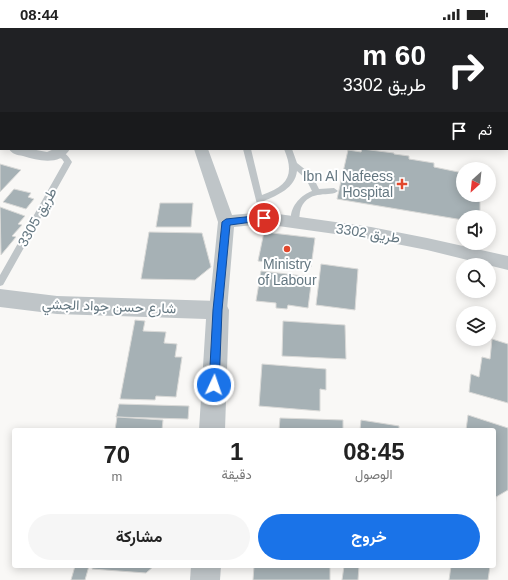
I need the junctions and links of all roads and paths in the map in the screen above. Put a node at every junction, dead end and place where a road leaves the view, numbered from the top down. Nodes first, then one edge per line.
1 (19, 150) edge
2 (201, 150) edge
3 (247, 150) edge
4 (288, 150) edge
5 (61, 151) edge
6 (294, 165) junction
7 (317, 192) junction
8 (334, 192) dead end
9 (260, 199) junction
10 (264, 218) junction
11 (226, 222) junction
12 (295, 222) junction
13 (508, 263) edge
14 (0, 283) edge
15 (0, 298) edge
16 (218, 310) junction
17 (212, 428) edge
18 (206, 568) edge
19 (205, 580) edge

1 - 5 street
2 - 11 street
3 - 9 lane
4 - 6 lane
5 - 14 lane, طريق 3305
6 - 7 lane
6 - 9 lane
7 - 8 lane
7 - 12 lane
9 - 10 lane
10 - 11 street, طريق 3302
10 - 12 street, طريق 3302
11 - 16 street
12 - 13 street, طريق 3302
15 - 16 street, شارع حسن جواد الجشي
16 - 17 street
18 - 19 street

